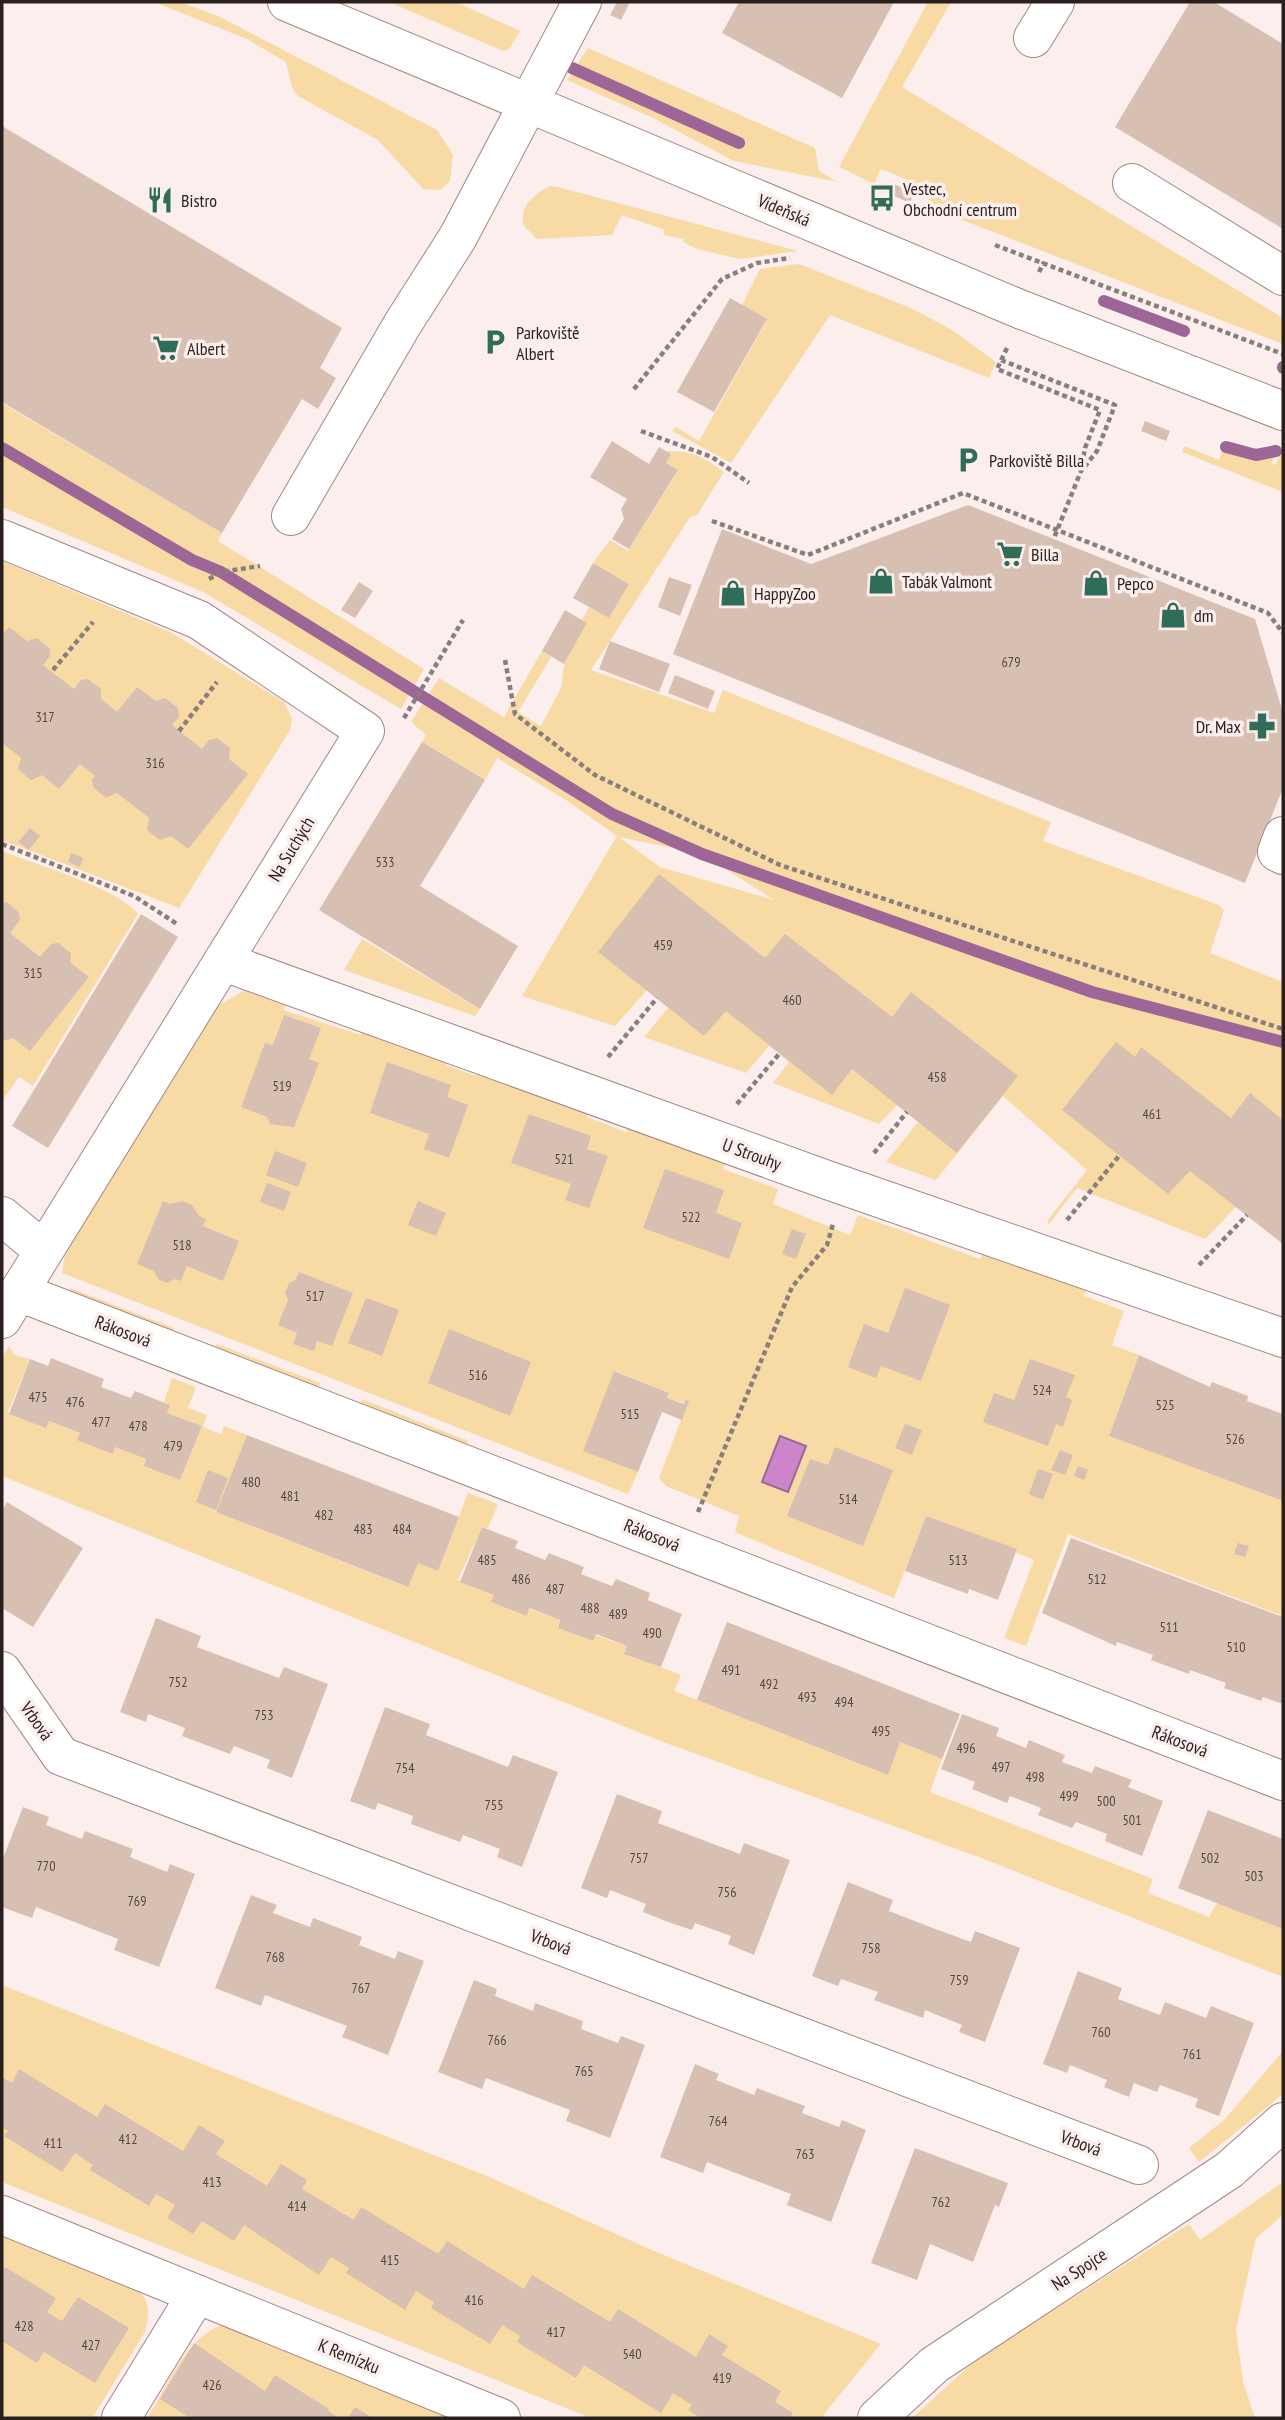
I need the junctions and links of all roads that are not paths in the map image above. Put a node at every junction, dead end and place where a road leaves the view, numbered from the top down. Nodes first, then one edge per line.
1 (287, 2) edge
2 (582, 2) edge
3 (1055, 2) edge
4 (1033, 38) dead end
5 (526, 103) junction
6 (1132, 183) dead end
7 (1283, 276) edge
8 (1283, 411) edge
9 (291, 516) dead end
10 (2, 540) edge
11 (1283, 836) edge
12 (1283, 855) edge
13 (224, 962) junction
14 (2, 1216) edge
15 (43, 1250) junction
16 (11, 1305) edge
17 (1283, 1338) edge
18 (2, 1671) edge
19 (1283, 1781) edge
20 (1283, 2122) edge
21 (1139, 2165) dead end
22 (2, 2215) edge
23 (197, 2294) junction
24 (121, 2418) edge
25 (501, 2418) edge
26 (877, 2418) edge

1 - 5 street, Vídeňská
2 - 5 street
3 - 4 street
5 - 8 street, Vídeňská
5 - 9 street
6 - 7 street
10 - 13 street, Na Suchých
11 - 12 street
13 - 15 street, Na Suchých
13 - 17 street, U Strouhy
14 - 15 street
15 - 16 street, Na Suchých
16 - 19 street, Rákosová
18 - 21 street, Vrbová
20 - 26 street, Na Spojce
22 - 23 street, K Remízku
23 - 24 street
23 - 25 street, K Remízku

